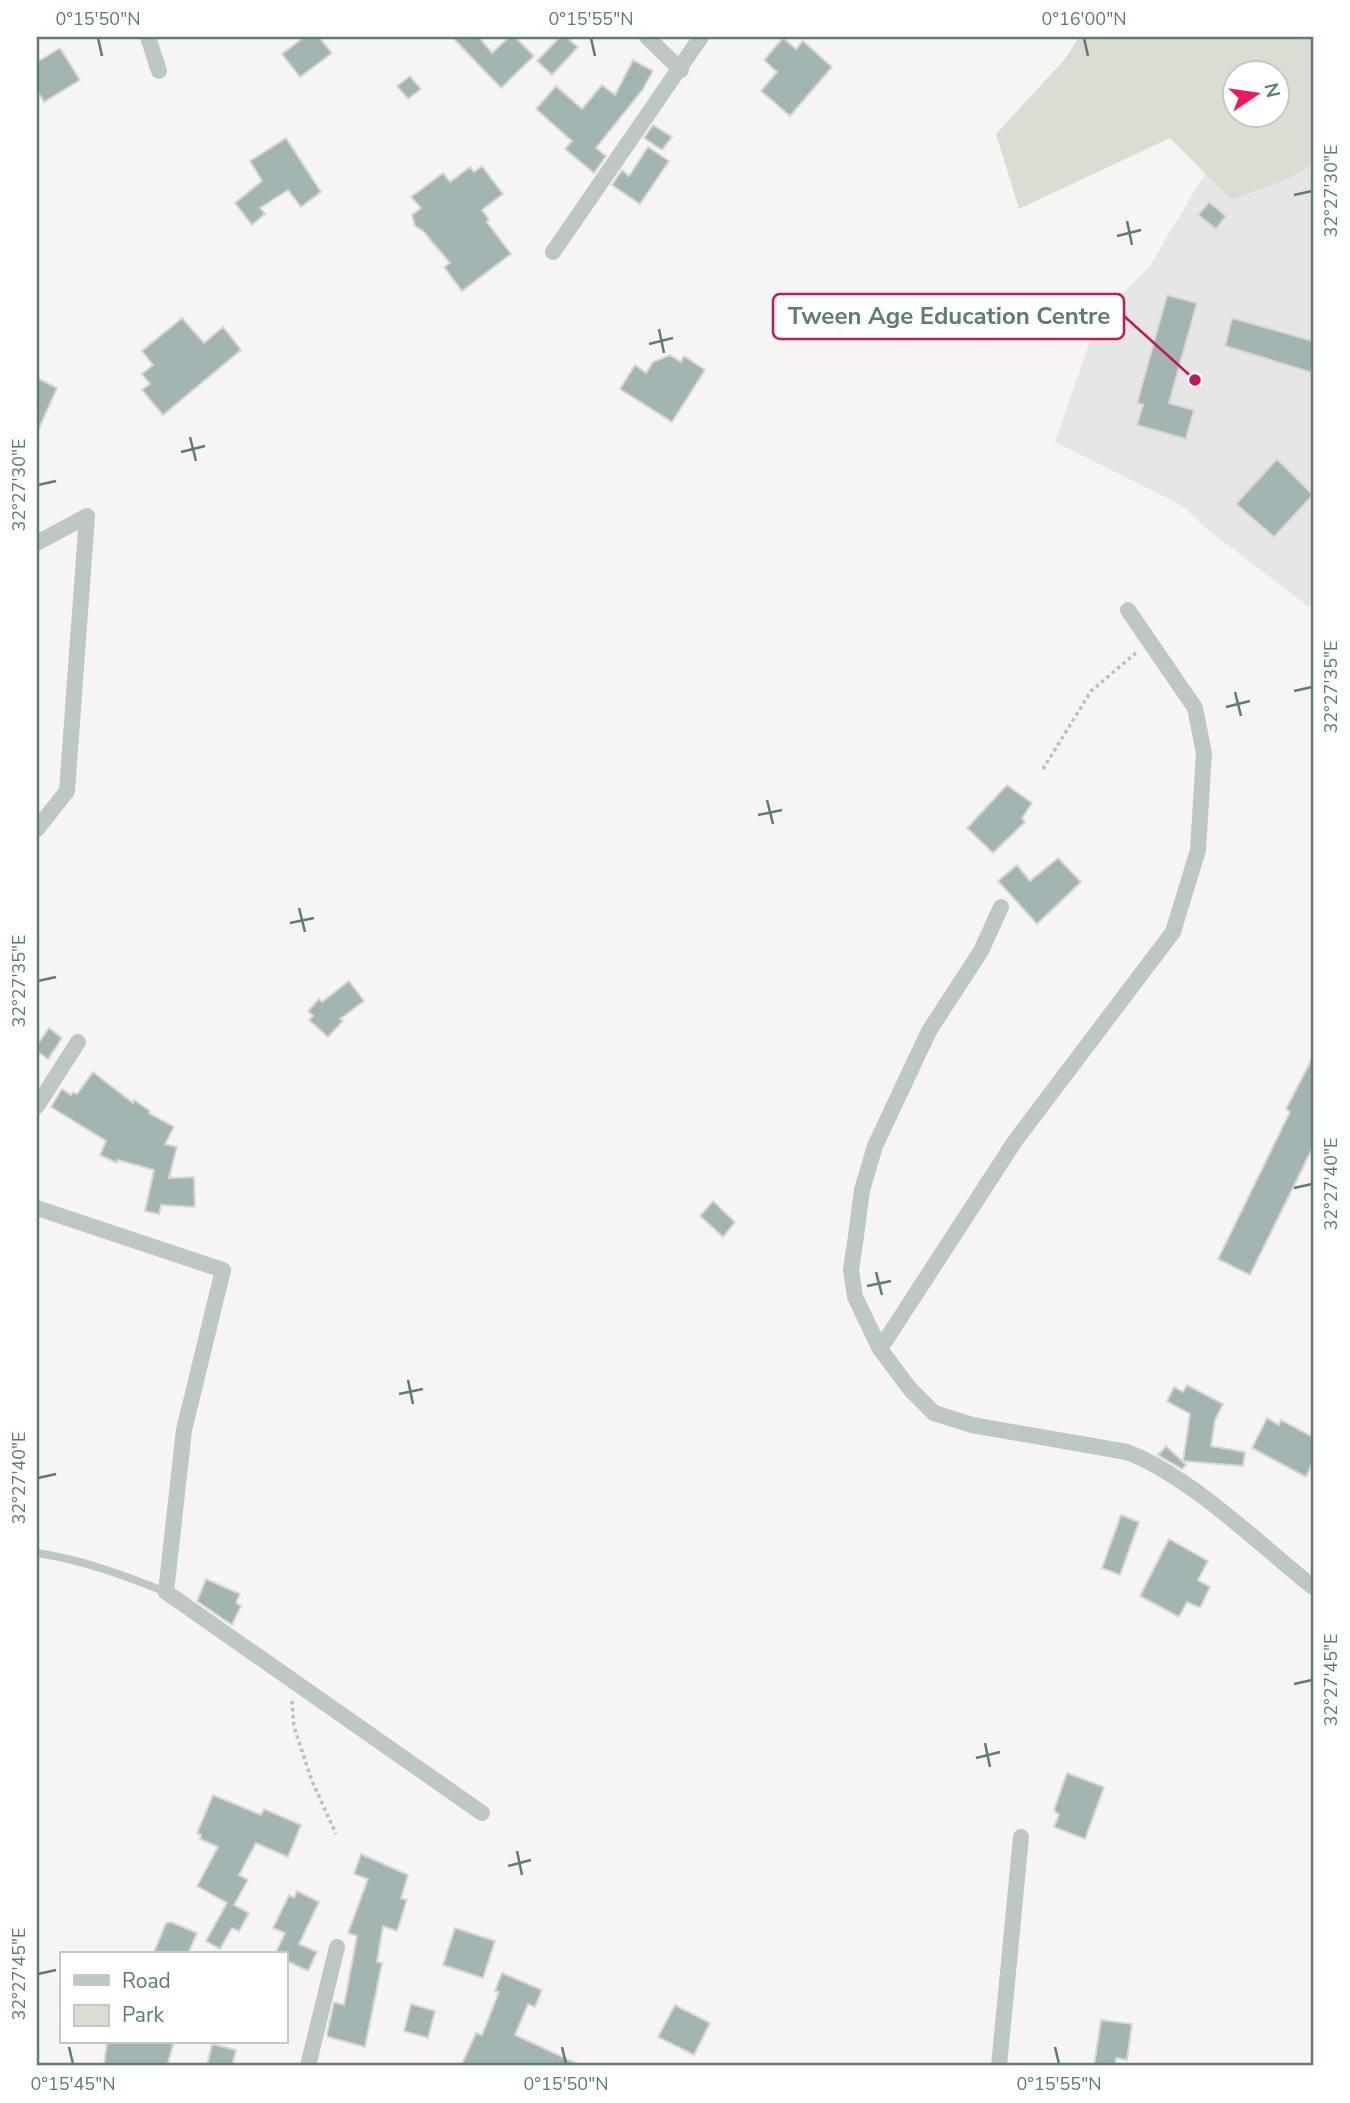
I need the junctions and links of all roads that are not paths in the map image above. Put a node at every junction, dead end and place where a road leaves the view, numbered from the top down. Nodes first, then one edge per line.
1 (148, 37) edge
2 (647, 37) edge
3 (701, 37) edge
4 (681, 70) junction
5 (159, 71) dead end
6 (553, 252) dead end
7 (37, 543) edge
8 (1128, 610) dead end
9 (37, 829) edge
10 (1001, 906) dead end
11 (78, 1042) dead end
12 (37, 1106) edge
13 (37, 1208) edge
14 (880, 1349) junction
15 (37, 1553) edge
16 (1313, 1587) edge
17 (166, 1592) junction
18 (482, 1813) dead end
19 (1021, 1837) dead end
20 (337, 1947) dead end
21 (308, 2066) edge
22 (999, 2066) edge

1 - 5 street
2 - 4 street
3 - 4 street
4 - 6 street
7 - 9 street
8 - 14 street
10 - 14 street
11 - 12 street
13 - 17 street
14 - 16 street
15 - 17 lane
17 - 18 street
19 - 22 street
20 - 21 street

